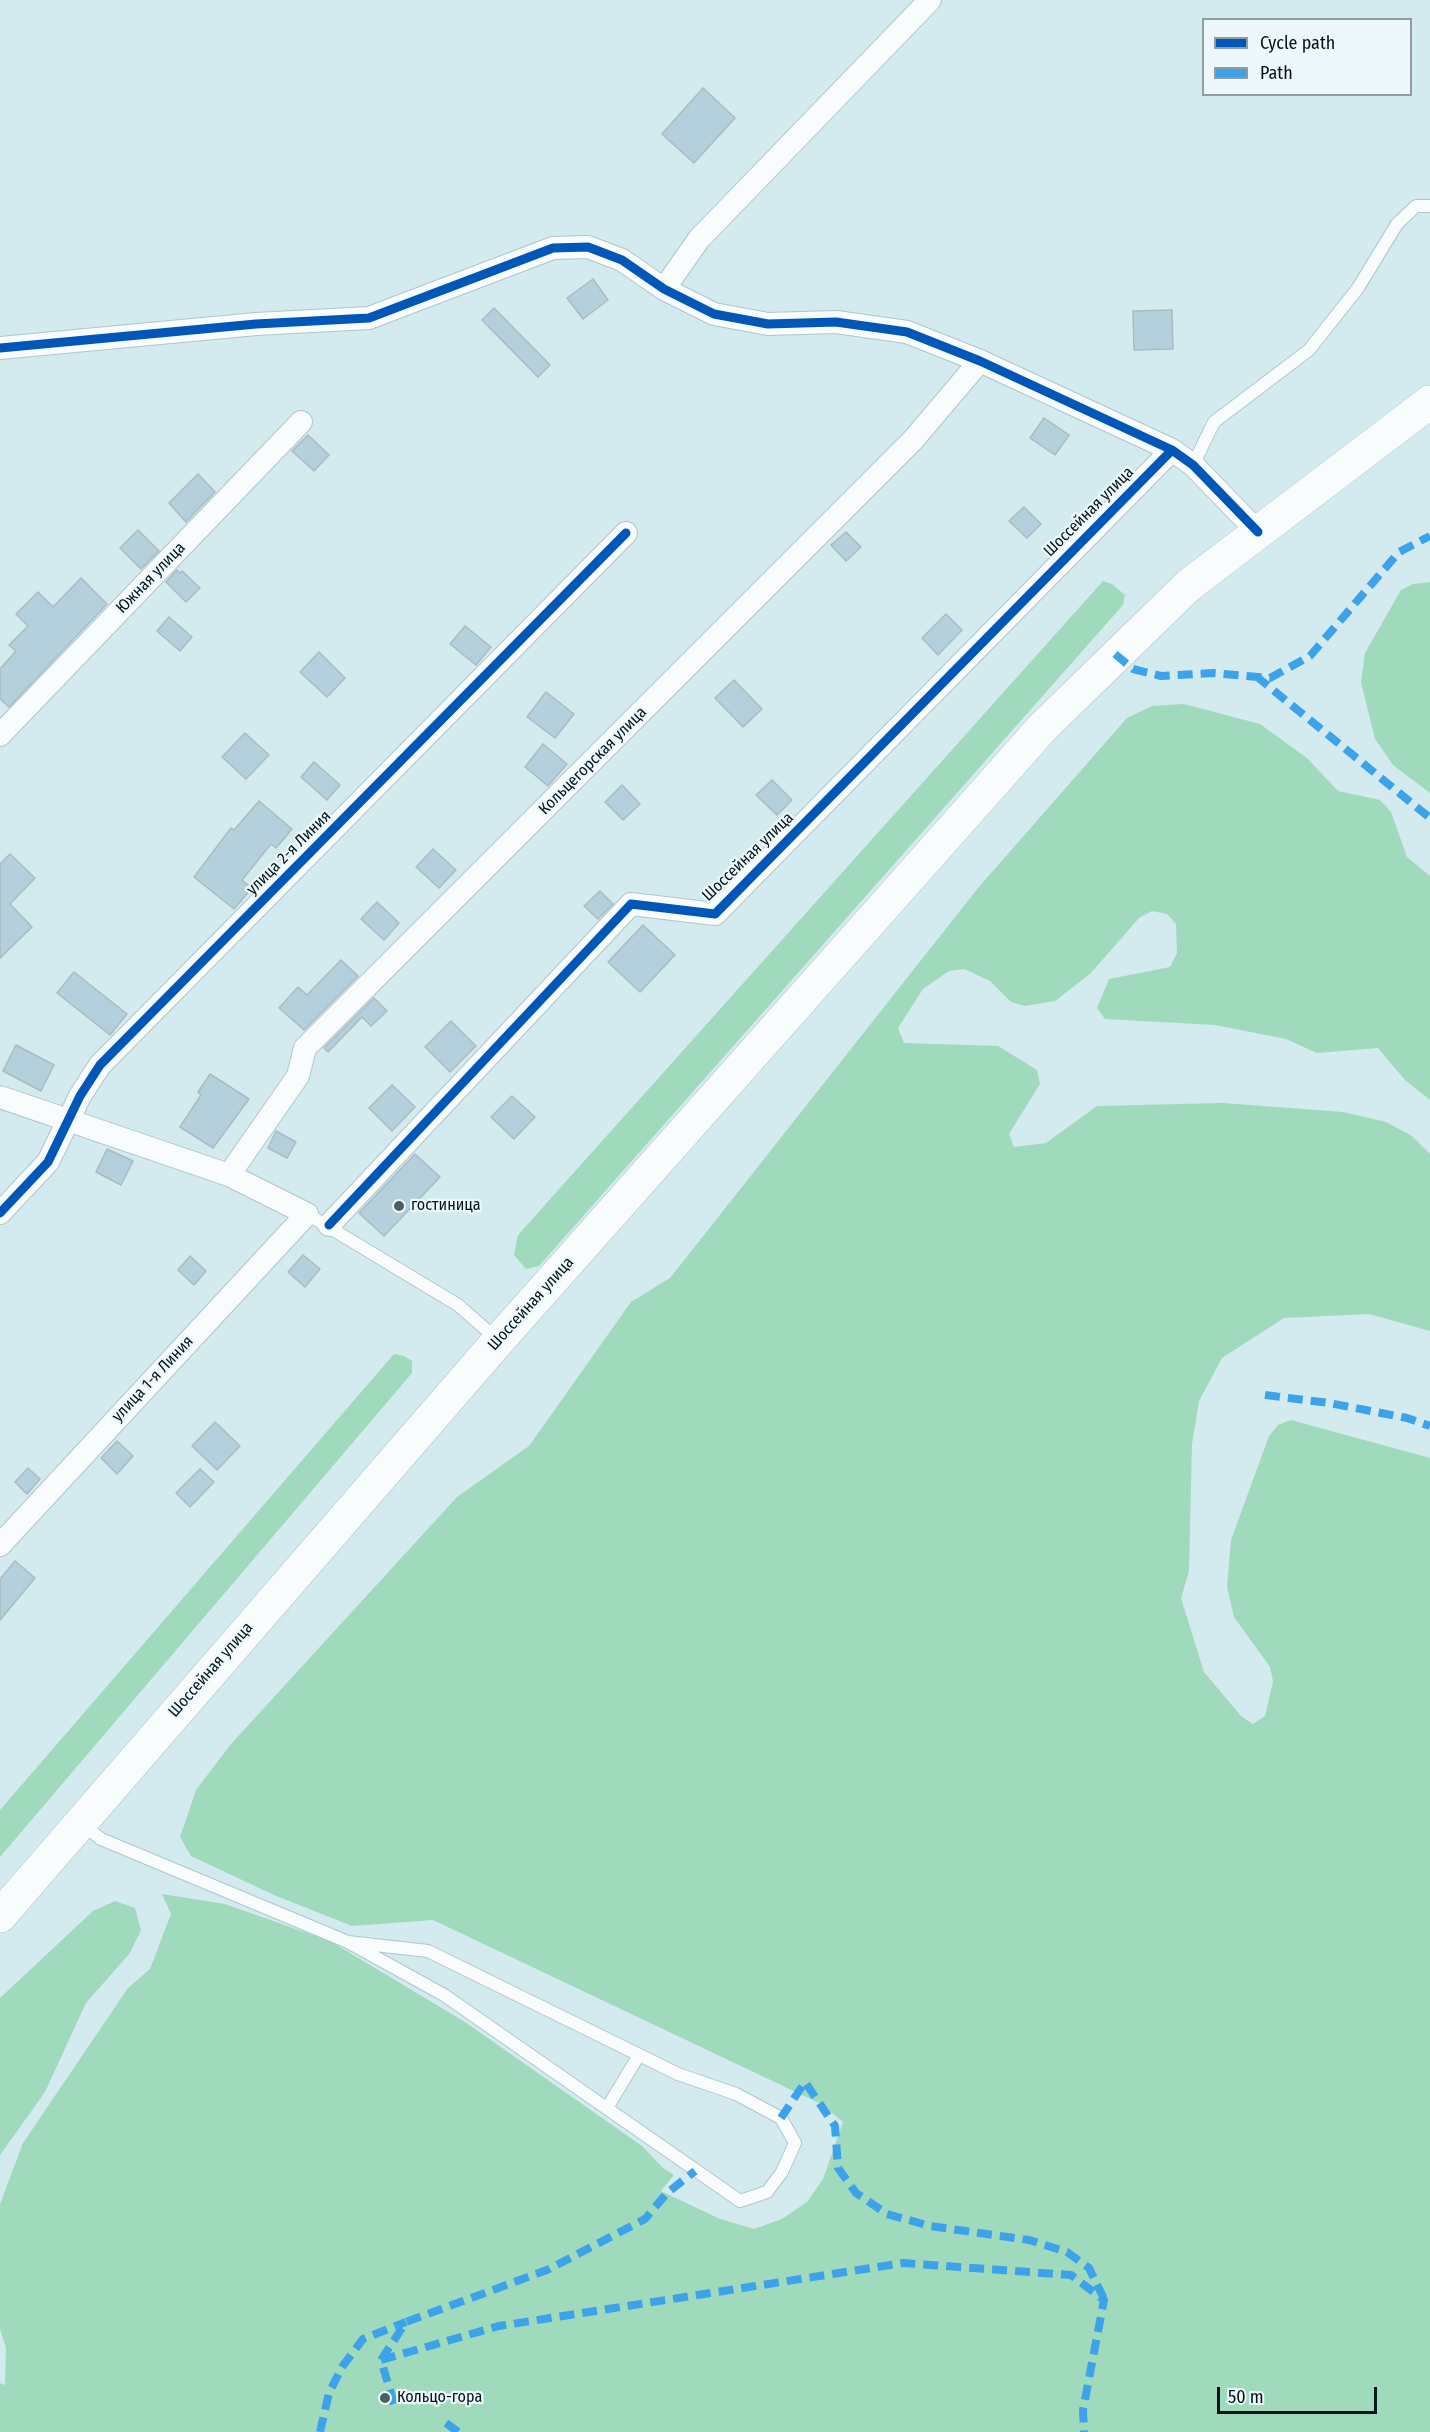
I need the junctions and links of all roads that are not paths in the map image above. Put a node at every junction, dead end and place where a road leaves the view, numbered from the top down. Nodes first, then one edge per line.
1 (930, 0) edge
2 (1430, 206) edge
3 (664, 289) junction
4 (0, 348) edge
5 (980, 361) junction
6 (1430, 402) edge
7 (301, 422) dead end
8 (1172, 450) junction
9 (1193, 465) junction
10 (1258, 532) junction
11 (626, 533) dead end
12 (0, 735) edge
13 (0, 1097) edge
14 (69, 1119) junction
15 (229, 1175) junction
16 (0, 1213) edge
17 (307, 1214) junction
18 (328, 1225) junction
19 (499, 1340) junction
20 (0, 1545) edge
21 (80, 1822) junction
22 (0, 1916) edge
23 (348, 1942) junction
24 (639, 2055) junction
25 (607, 2108) junction

1 - 3 street
2 - 9 lane
3 - 4 street
3 - 5 street
5 - 8 street
5 - 15 street, Кольцегорская улица
6 - 10 main road, Шоссейная улица
7 - 12 street, Южная улица
8 - 9 street
8 - 18 street, Шоссейная улица
9 - 10 street
10 - 19 main road, Шоссейная улица
11 - 14 street, улица 2-я Линия
13 - 14 street
14 - 15 street
14 - 16 street, улица 2-я Линия
15 - 17 street
17 - 18 lane
17 - 20 street, улица 1-я Линия
18 - 19 lane
19 - 21 main road, Шоссейная улица
21 - 22 main road, Шоссейная улица
21 - 23 lane
23 - 24 lane
23 - 25 lane
24 - 25 lane
24 - 25 lane

